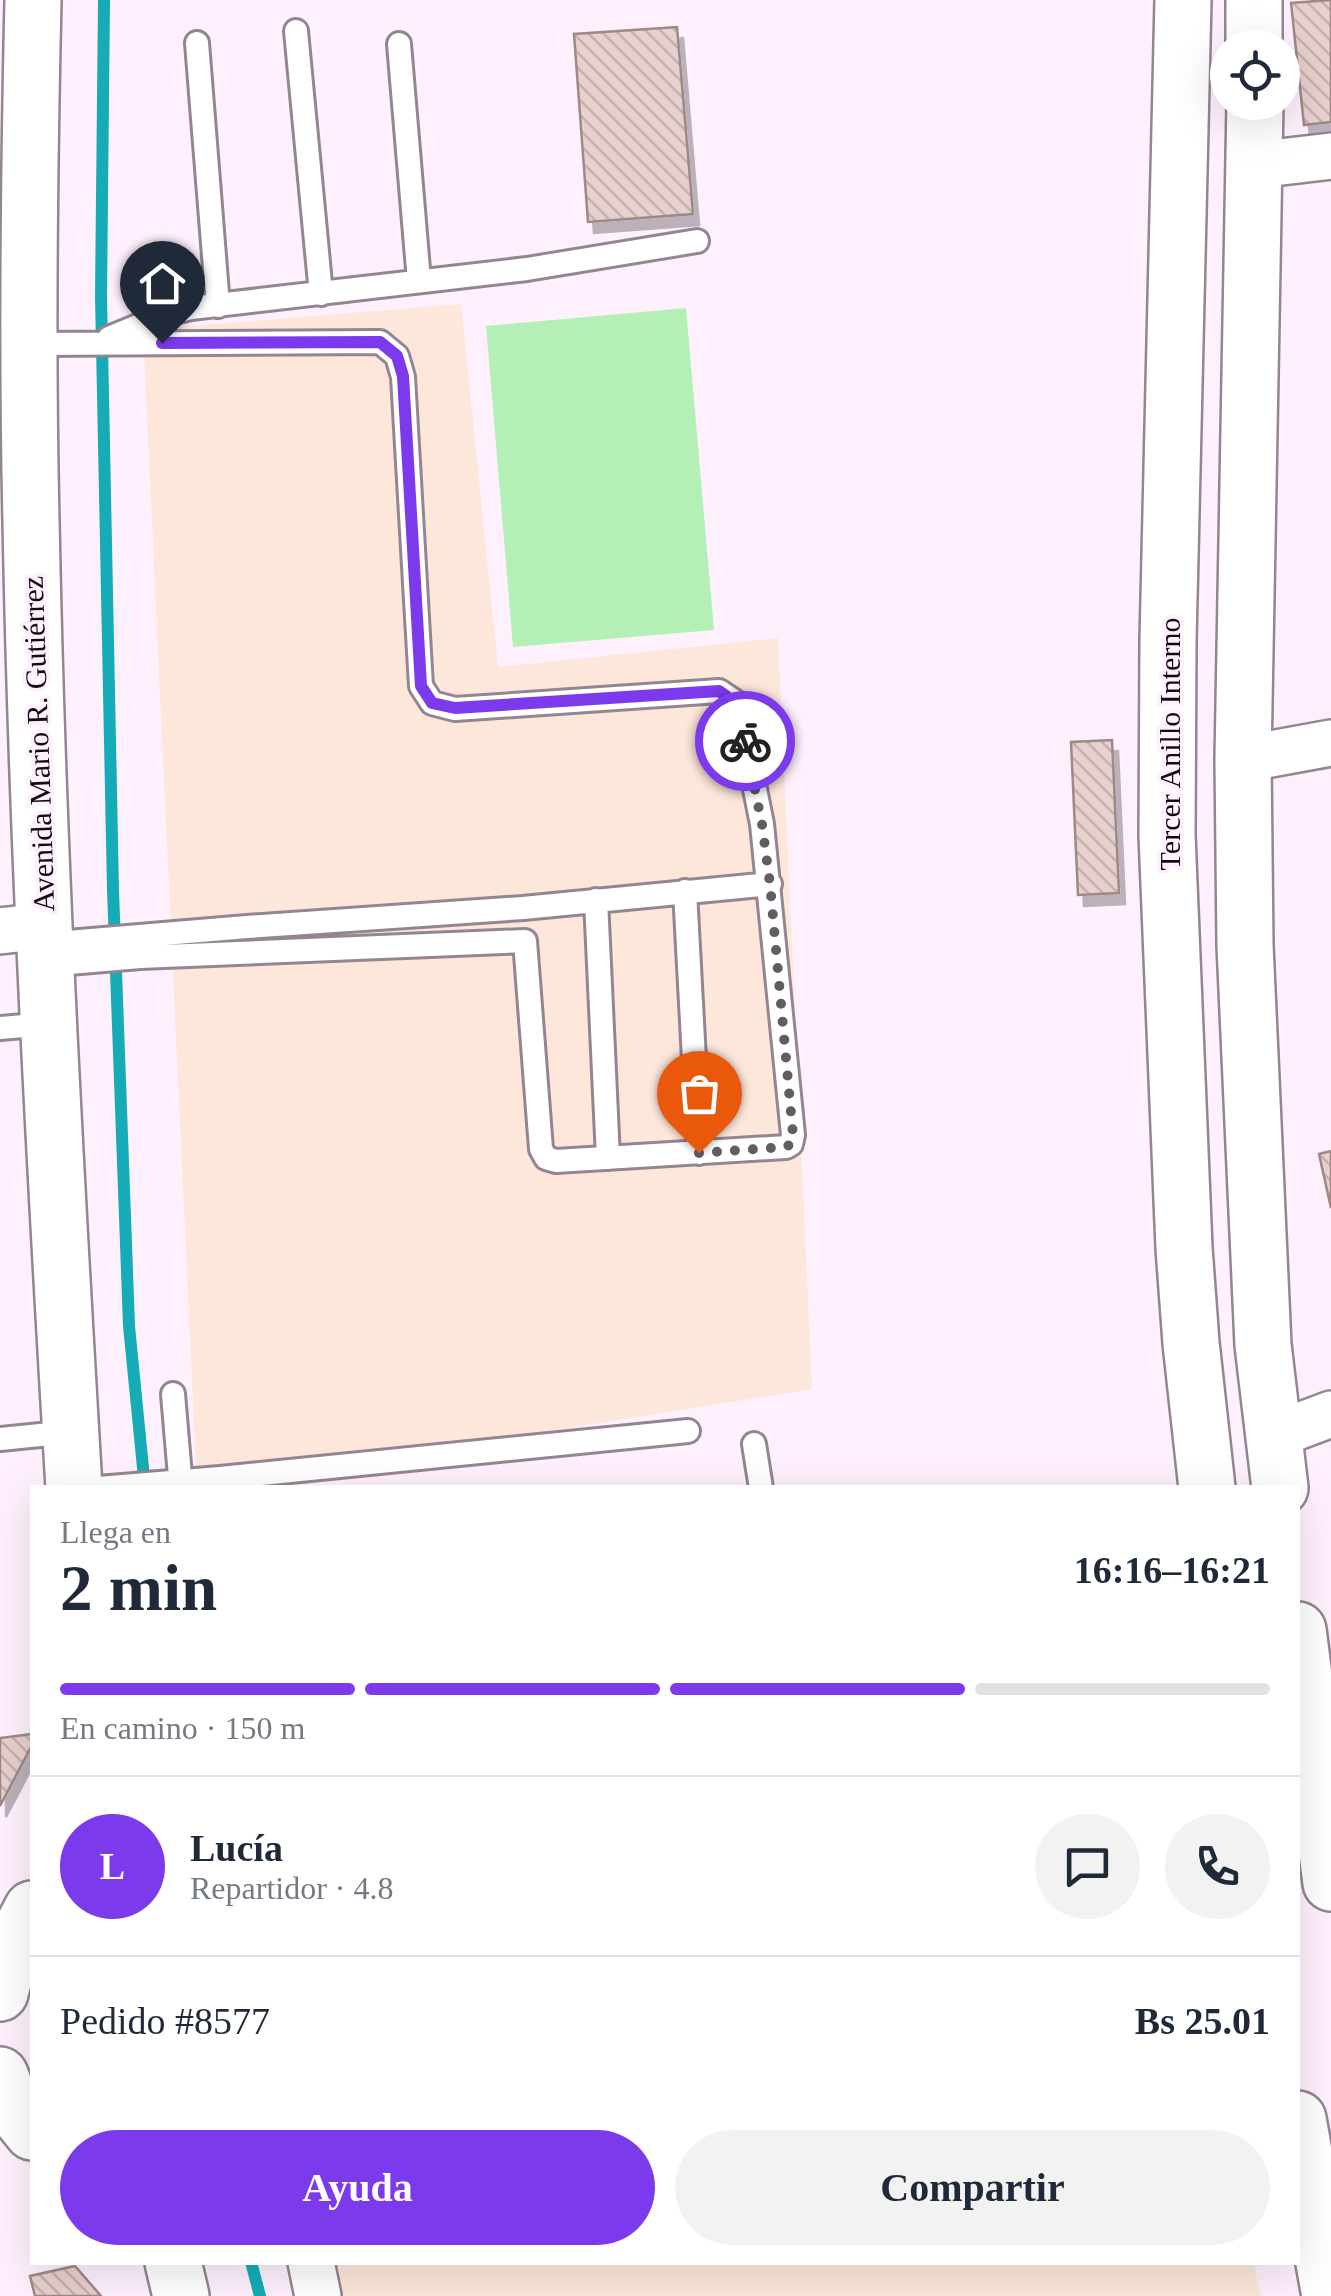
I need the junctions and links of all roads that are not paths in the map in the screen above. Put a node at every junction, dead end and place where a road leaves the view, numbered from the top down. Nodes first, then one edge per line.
1 (33, 0) edge
2 (1183, 0) edge
3 (1254, 0) edge
4 (1254, 30) edge
5 (296, 32) dead end
6 (197, 43) dead end
7 (399, 44) dead end
8 (15, 114) edge
9 (1254, 120) edge
10 (1331, 156) edge
11 (1255, 165) junction
12 (697, 241) dead end
13 (419, 281) junction
14 (321, 294) junction
15 (218, 306) junction
16 (127, 337) junction
17 (68, 344) junction
18 (15, 522) edge
19 (1168, 641) junction
20 (1331, 742) edge
21 (1243, 760) junction
22 (1167, 835) junction
23 (770, 884) junction
24 (685, 892) junction
25 (596, 900) junction
26 (523, 908) junction
27 (525, 941) junction
28 (45, 946) edge
29 (138, 946) junction
30 (1245, 946) junction
31 (24, 1026) edge
32 (699, 1153) junction
33 (608, 1158) junction
34 (1184, 1248) junction
35 (173, 1394) dead end
36 (1331, 1414) edge
37 (688, 1431) dead end
38 (70, 1432) junction
39 (0, 1439) edge
40 (754, 1444) dead end
41 (1276, 1462) edge
42 (174, 1483) edge
43 (74, 1485) edge
44 (144, 1485) edge
45 (761, 1485) edge
46 (1207, 1485) edge
47 (1300, 1662) edge
48 (1307, 1774) edge
49 (1331, 1882) edge
50 (30, 1900) edge
51 (30, 1913) edge
52 (0, 1922) edge
53 (0, 1993) edge
54 (0, 2076) edge
55 (30, 2129) edge
56 (1300, 2130) edge
57 (0, 2145) edge
58 (30, 2149) edge
59 (174, 2265) edge
60 (312, 2265) edge
61 (181, 2296) edge
62 (318, 2296) edge
63 (1330, 2296) edge

1 - 8 main road, Avenida Mario R. Gutiérrez
2 - 19 main road, Tercer Anillo Interno
3 - 4 main road
5 - 14 lane
6 - 15 lane
7 - 13 lane
8 - 17 main road, Avenida Mario R. Gutiérrez
9 - 11 main road
10 - 11 street
11 - 21 main road
12 - 13 lane
13 - 14 lane
14 - 15 lane
15 - 16 lane
16 - 17 lane
16 - 23 lane
17 - 18 main road, Avenida Mario R. Gutiérrez
18 - 28 main road, Avenida Mario R. Gutiérrez
19 - 21 main road
19 - 22 main road, Tercer Anillo Interno
20 - 21 street
21 - 30 main road
22 - 30 main road
22 - 34 main road, Tercer Anillo Interno
23 - 24 lane
23 - 32 lane
24 - 25 lane
24 - 32 lane
25 - 26 lane
25 - 33 lane
26 - 27 lane
26 - 29 lane
27 - 29 lane
27 - 33 lane
28 - 29 lane
28 - 31 main road, Avenida Mario R. Gutiérrez
30 - 41 main road
31 - 38 main road, Avenida Mario R. Gutiérrez
32 - 33 lane
34 - 41 main road
34 - 46 main road, Tercer Anillo Interno
35 - 42 lane
36 - 41 street
37 - 42 lane
38 - 39 lane
38 - 43 main road, Avenida Mario R. Gutiérrez
40 - 45 lane
42 - 44 lane
47 - 48 main road
48 - 49 main road
50 - 52 main road
51 - 53 main road
54 - 55 main road
56 - 63 main road
57 - 58 main road
59 - 61 main road
60 - 62 street

